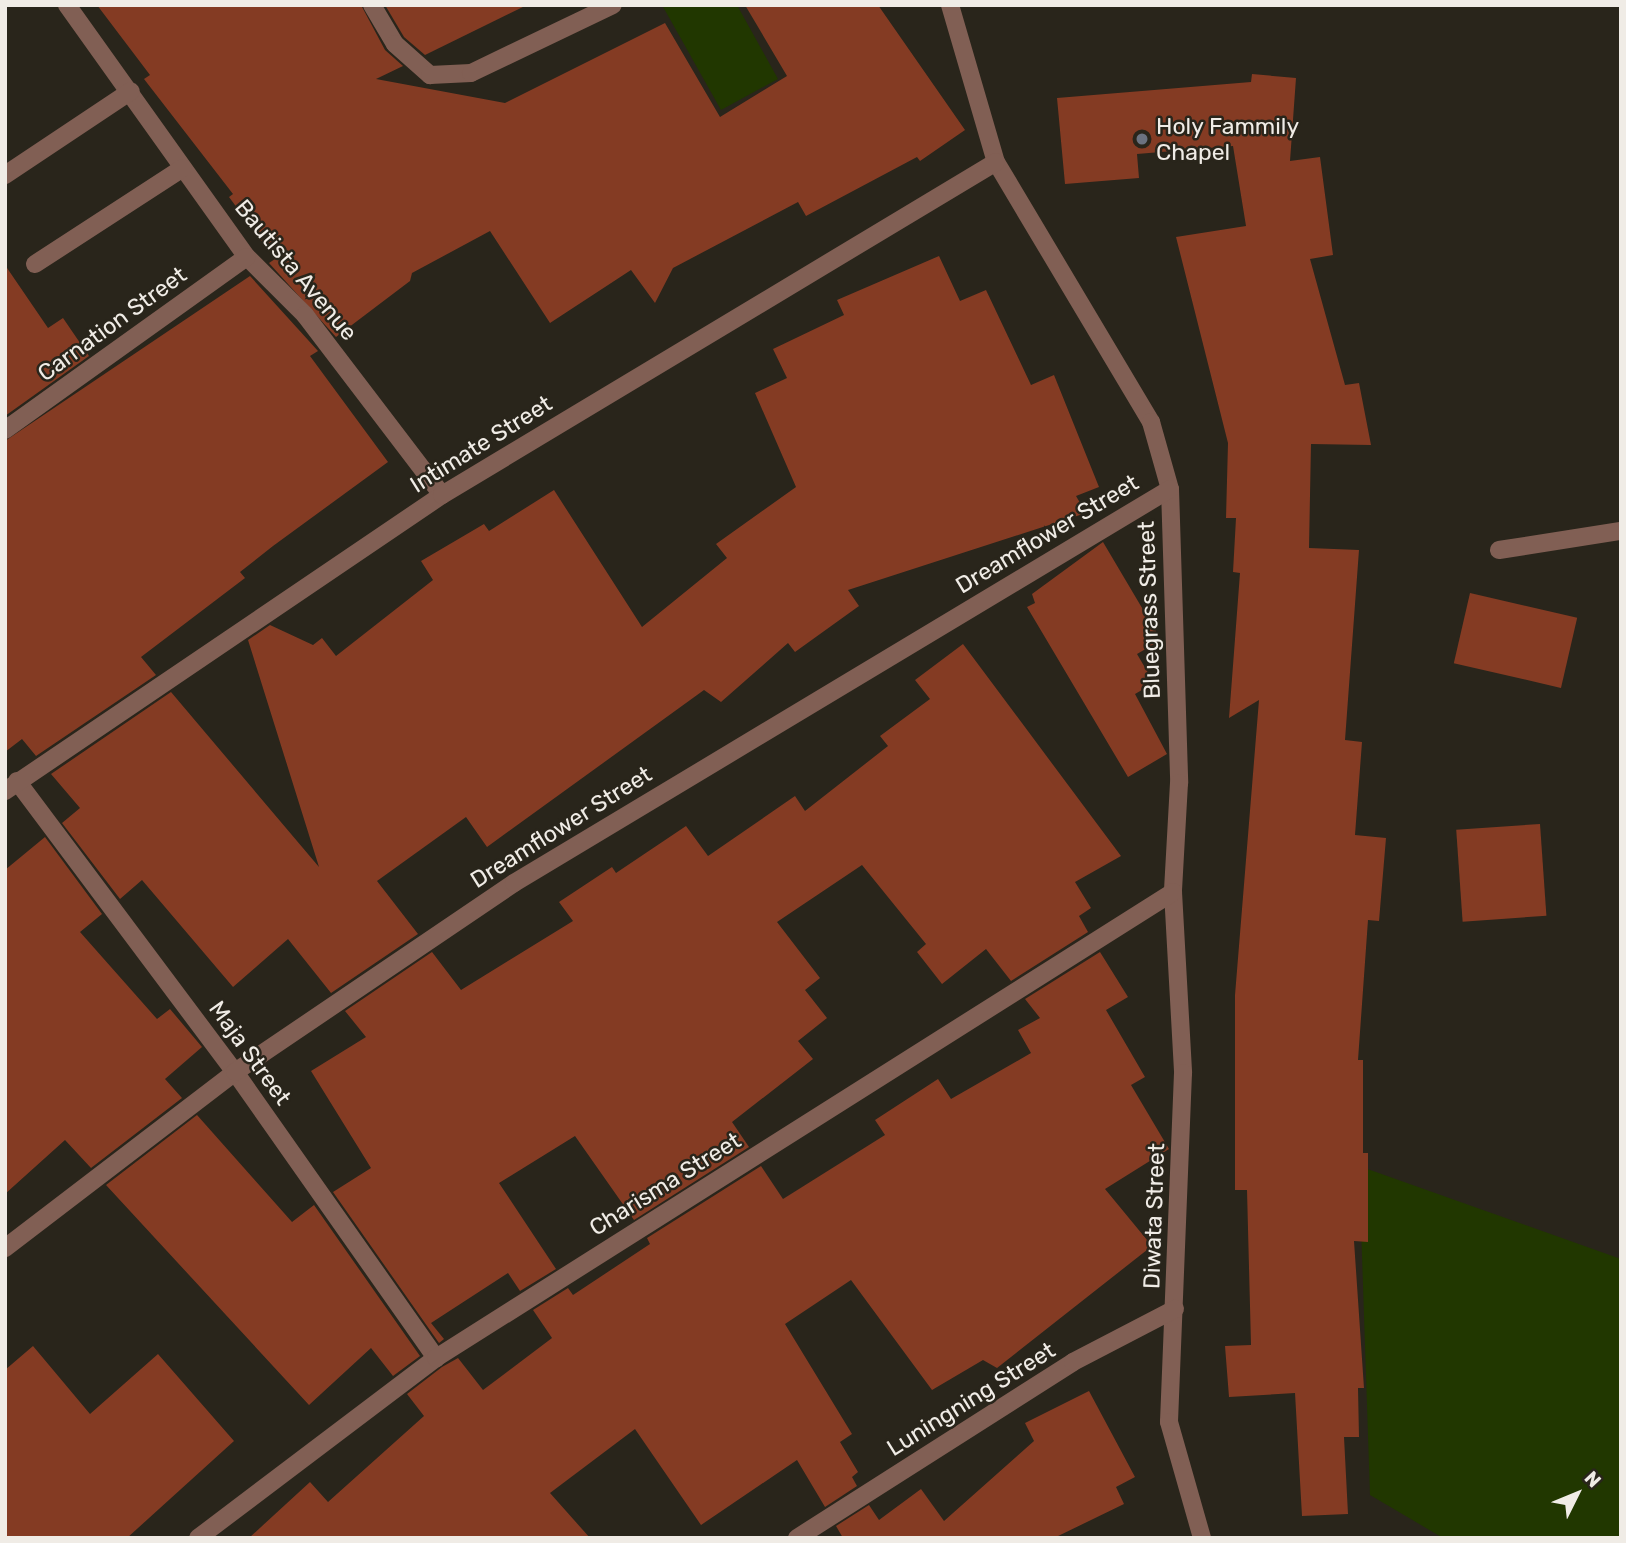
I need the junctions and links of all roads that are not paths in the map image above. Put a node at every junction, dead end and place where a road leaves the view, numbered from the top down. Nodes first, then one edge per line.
1 (66, 5) edge
2 (372, 5) edge
3 (613, 5) edge
4 (950, 5) edge
5 (131, 92) junction
6 (996, 162) junction
7 (183, 168) junction
8 (5, 175) edge
9 (247, 257) junction
10 (35, 264) dead end
11 (5, 430) edge
12 (1170, 489) junction
13 (442, 495) junction
14 (1621, 531) edge
15 (1499, 550) dead end
16 (11, 786) edge
17 (1172, 892) junction
18 (234, 1072) junction
19 (5, 1248) edge
20 (1175, 1309) junction
21 (436, 1358) junction
22 (198, 1538) edge
23 (797, 1538) edge
24 (1202, 1538) edge

1 - 5 street, Bautista Avenue
2 - 3 street
4 - 6 street, Bluegrass Street
5 - 7 street, Bautista Avenue
5 - 8 street
6 - 12 street, Bluegrass Street
6 - 13 street, Intimate Street
7 - 9 street, Bautista Avenue
7 - 10 street
9 - 11 street, Carnation Street
9 - 13 street, Bautista Avenue
12 - 17 street, Bluegrass Street
12 - 18 street, Dreamflower Street
13 - 16 street, Intimate Street
14 - 15 street
16 - 18 street, Maja Street
17 - 20 street, Diwata Street
17 - 21 street, Charisma Street
18 - 19 street, Dreamflower Street
18 - 21 street, Maja Street
20 - 23 street, Luningning Street
20 - 24 street, Diwata Street
21 - 22 street, Charisma Street

